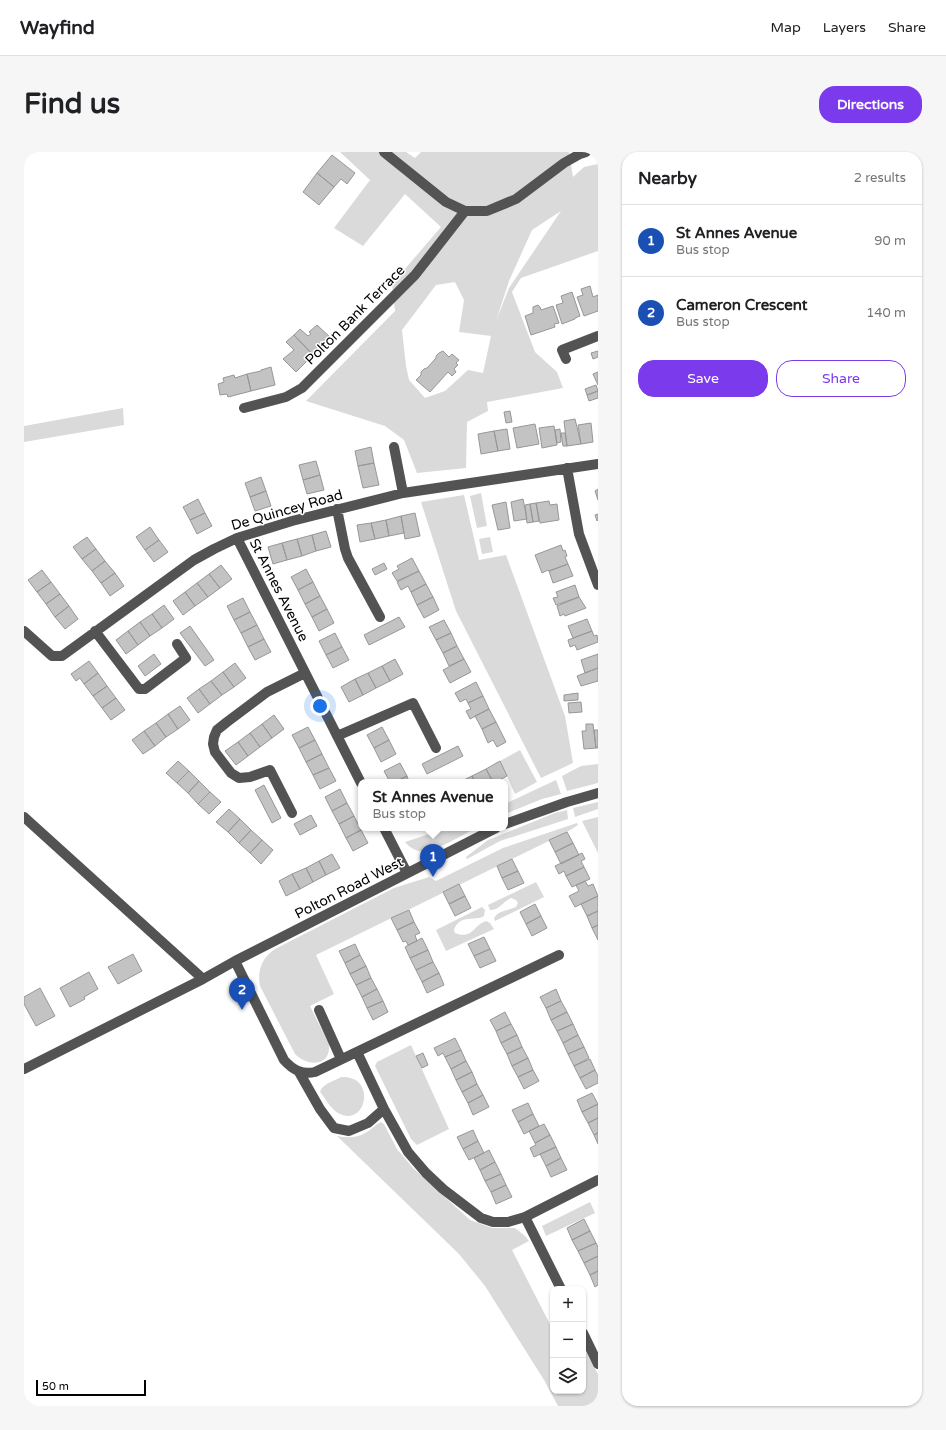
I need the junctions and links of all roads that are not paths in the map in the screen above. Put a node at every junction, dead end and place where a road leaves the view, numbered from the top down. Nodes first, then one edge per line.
1 (384, 152) edge
2 (586, 152) edge
3 (465, 211) junction
4 (598, 336) edge
5 (566, 359) dead end
6 (244, 408) dead end
7 (394, 447) dead end
8 (598, 464) edge
9 (567, 468) junction
10 (403, 493) junction
11 (337, 509) junction
12 (237, 538) junction
13 (598, 585) edge
14 (380, 617) dead end
15 (24, 631) edge
16 (96, 631) junction
17 (177, 644) dead end
18 (305, 672) junction
19 (338, 736) junction
20 (436, 748) dead end
21 (359, 779) edge
22 (598, 793) edge
23 (292, 813) dead end
24 (24, 817) edge
25 (508, 823) edge
26 (386, 831) edge
27 (490, 831) edge
28 (407, 873) junction
29 (559, 955) dead end
30 (235, 961) junction
31 (203, 980) junction
32 (319, 1010) dead end
33 (357, 1052) junction
34 (341, 1059) junction
35 (24, 1069) edge
36 (299, 1072) junction
37 (384, 1109) junction
38 (598, 1180) edge
39 (525, 1217) junction
40 (560, 1286) edge
41 (586, 1340) edge
42 (598, 1364) edge

1 - 3 street
2 - 3 street
3 - 6 street, Polton Bank Terrace
4 - 5 street
7 - 10 street
8 - 9 street, De Quincey Road
9 - 10 street, De Quincey Road
9 - 13 street
10 - 11 street, De Quincey Road
11 - 12 street, De Quincey Road
11 - 14 street
12 - 16 street, De Quincey Road
12 - 18 street, St Annes Avenue
15 - 16 street, De Quincey Road
16 - 17 street
18 - 19 street, St Annes Avenue
18 - 23 street
19 - 20 street
19 - 21 street, St Annes Avenue
22 - 25 street
24 - 31 street
26 - 28 street
27 - 28 street, Polton Road West
28 - 30 street, Polton Road West
29 - 33 street
30 - 31 street, Polton Road West
30 - 36 street
31 - 35 street, Polton Road West
32 - 34 street
33 - 34 street
33 - 37 street
34 - 36 street
36 - 37 street
37 - 39 street
38 - 39 street
39 - 40 street
41 - 42 street

